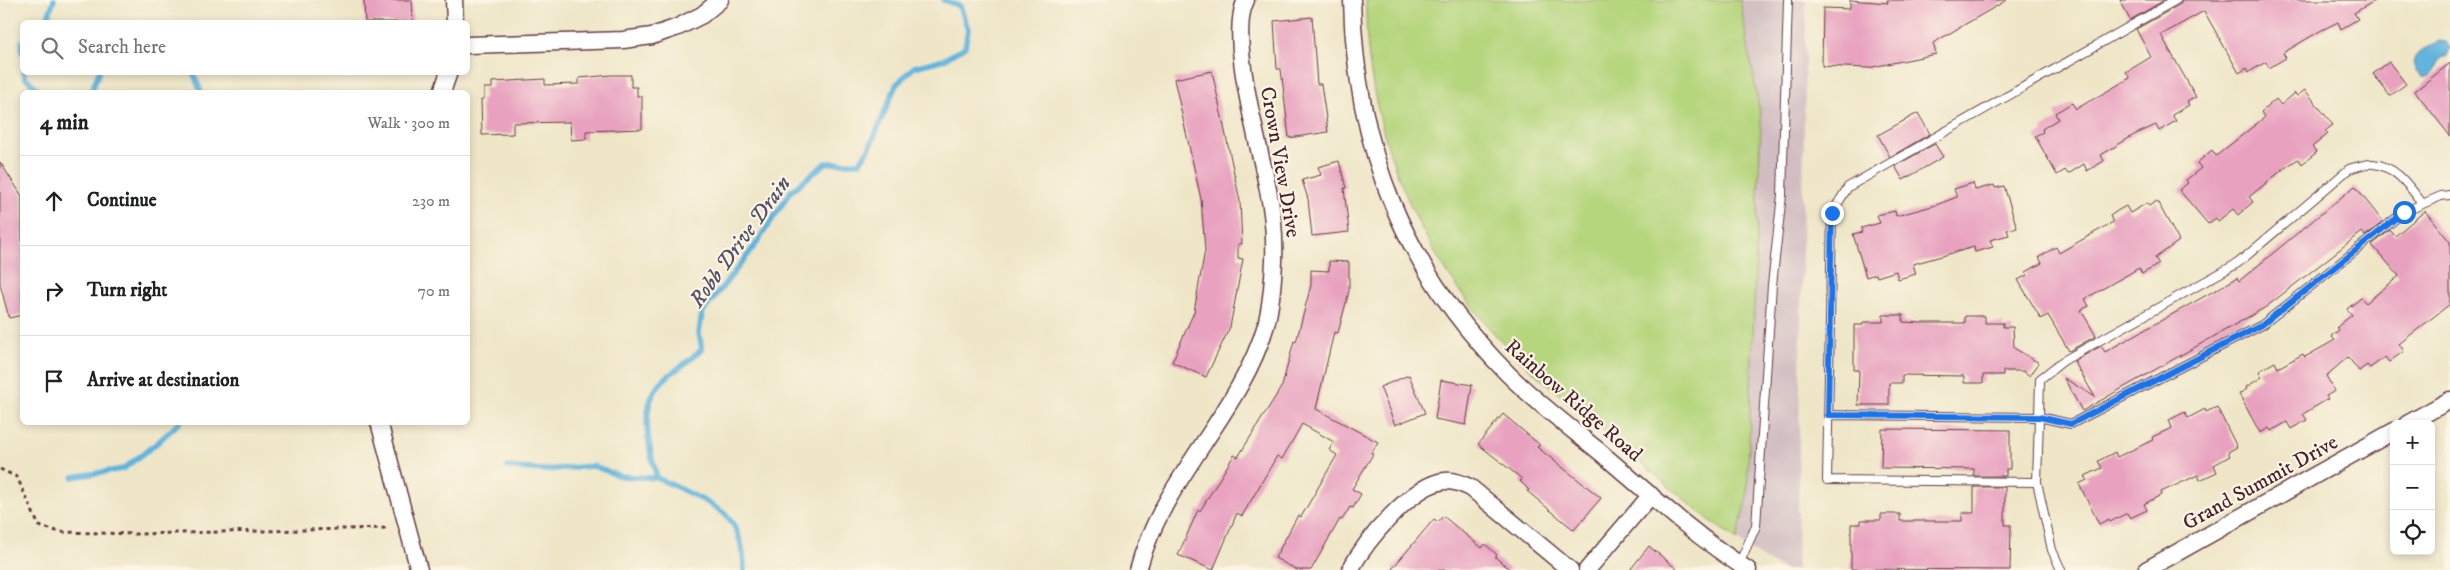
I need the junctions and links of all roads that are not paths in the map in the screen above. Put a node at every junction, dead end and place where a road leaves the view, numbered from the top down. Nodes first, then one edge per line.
1 (454, 0) edge
2 (720, 0) edge
3 (1246, 0) edge
4 (1352, 0) edge
5 (1788, 0) edge
6 (2176, 0) edge
7 (455, 20) edge
8 (470, 44) edge
9 (448, 75) edge
10 (443, 90) edge
11 (2450, 195) edge
12 (2422, 203) junction
13 (2450, 400) edge
14 (1828, 415) junction
15 (2039, 417) junction
16 (2414, 420) edge
17 (380, 425) edge
18 (2390, 433) edge
19 (2037, 482) junction
20 (1650, 495) junction
21 (1743, 567) edge
22 (418, 570) edge
23 (1138, 570) edge
24 (1350, 570) edge
25 (1570, 570) edge
26 (1587, 570) edge
27 (2061, 570) edge
28 (2146, 570) edge

1 - 7 street
2 - 8 street
3 - 23 street, Crown View Drive
4 - 20 street, Rainbow Ridge Road
5 - 21 lane
6 - 14 lane
9 - 10 street
11 - 12 lane
12 - 15 lane
12 - 15 lane
13 - 16 street
14 - 15 lane
14 - 19 lane
15 - 19 lane
17 - 22 street
18 - 28 street, Grand Summit Drive
19 - 27 lane
20 - 21 street, Rainbow Ridge Road
20 - 26 street
24 - 25 street

